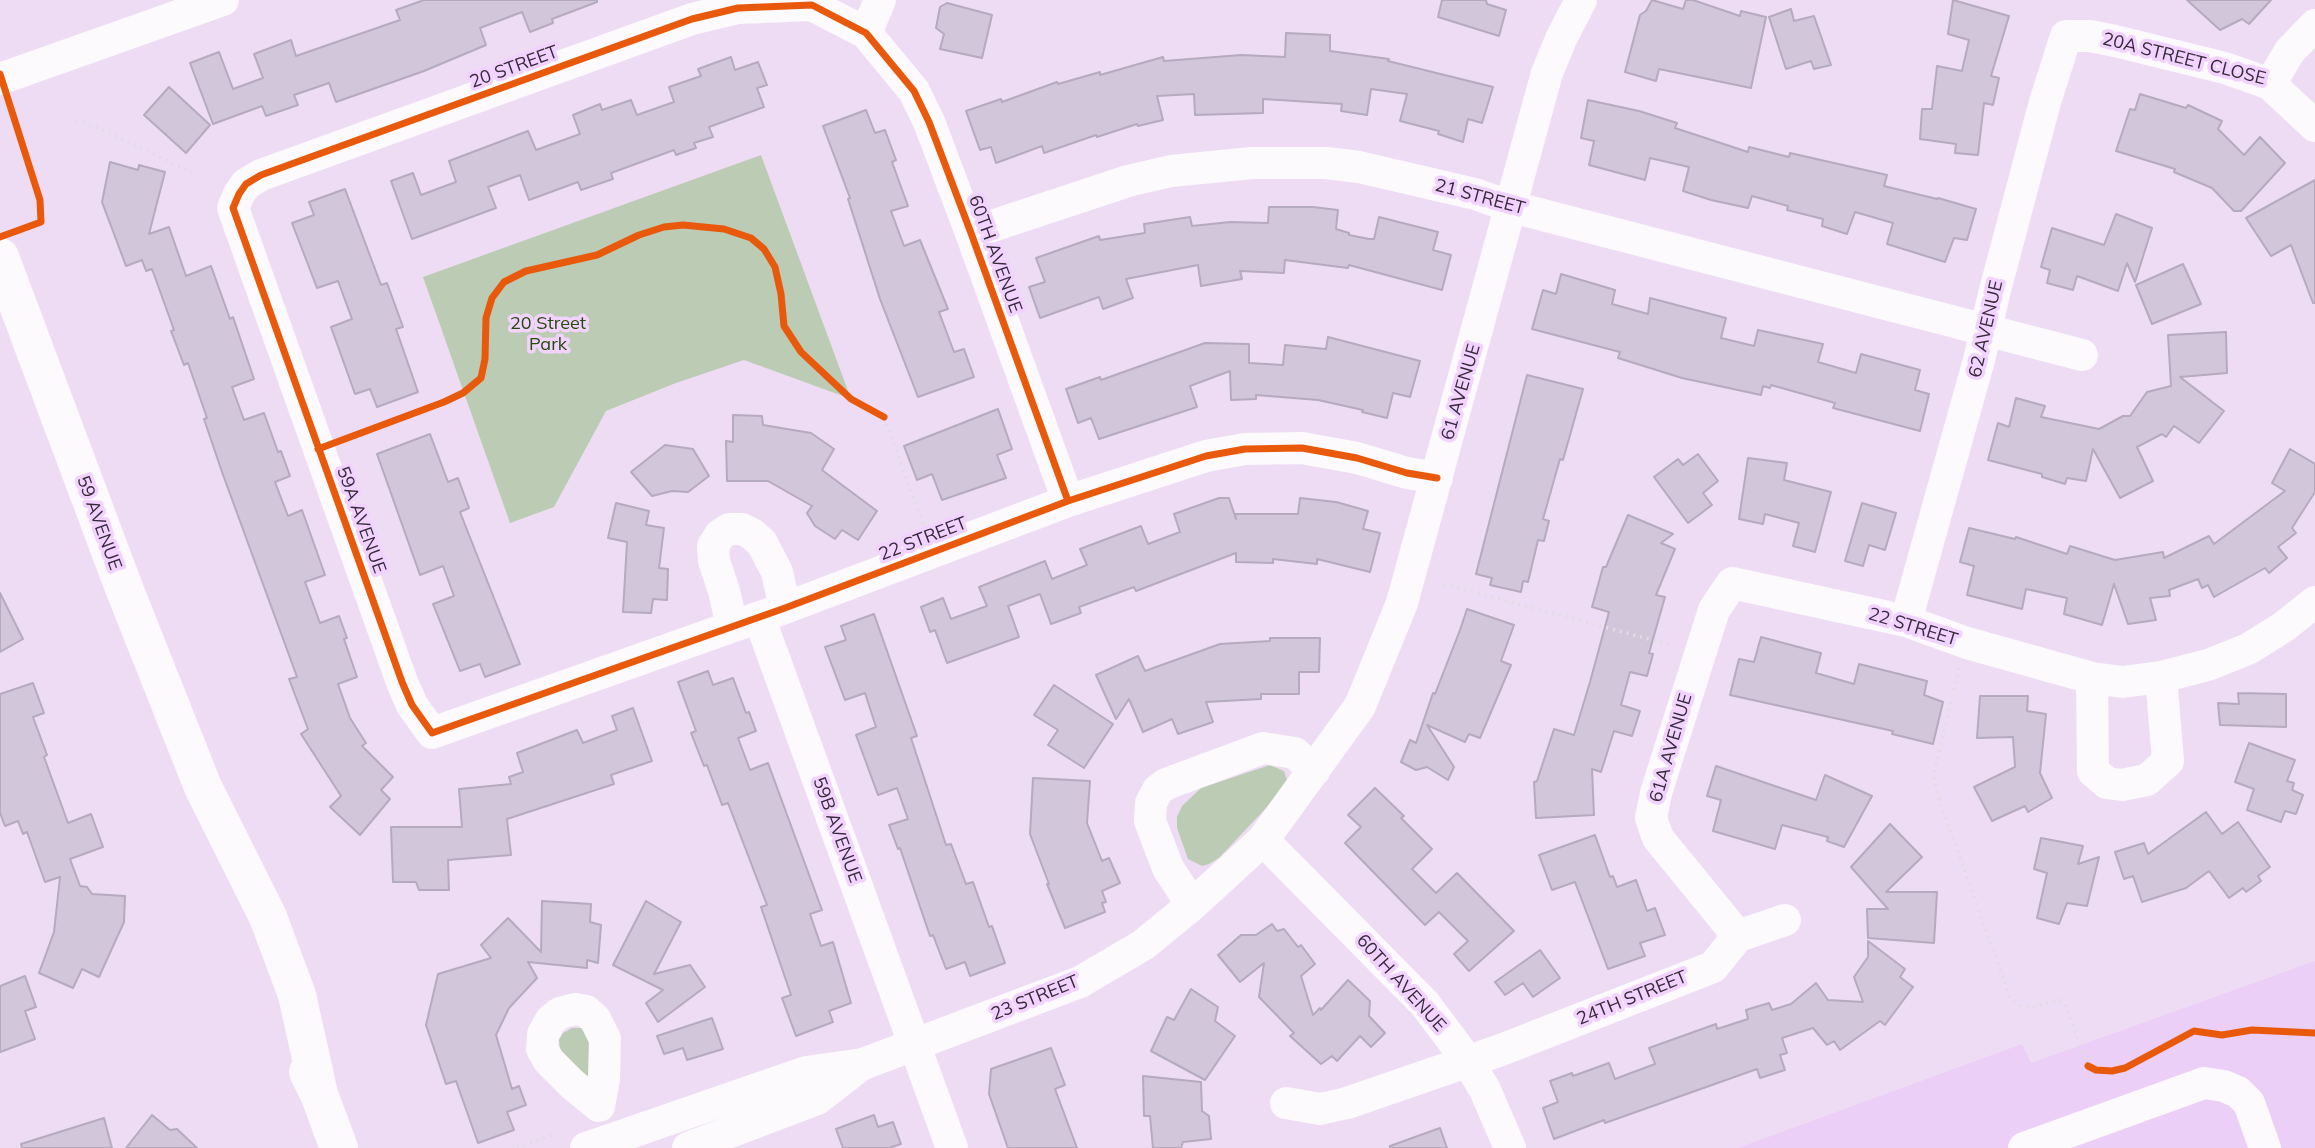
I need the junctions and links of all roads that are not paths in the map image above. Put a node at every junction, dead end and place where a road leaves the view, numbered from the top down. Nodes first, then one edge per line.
1 (223, 0) edge
2 (880, 0) edge
3 (1581, 0) edge
4 (813, 2) edge
5 (2315, 25) edge
6 (866, 33) junction
7 (2066, 36) joint
8 (0, 79) edge
9 (2270, 84) junction
10 (2315, 126) edge
11 (239, 194) joint
12 (1512, 207) junction
13 (971, 233) junction
14 (0, 257) edge
15 (1986, 330) junction
16 (2082, 355) dead end
17 (1437, 478) junction
18 (1068, 501) junction
19 (1732, 583) joint
20 (2315, 602) edge
21 (759, 617) junction
22 (1906, 621) junction
23 (2161, 677) junction
24 (2092, 678) junction
25 (432, 733) joint
26 (1314, 771) junction
27 (1264, 840) junction
28 (1192, 905) junction
29 (1785, 920) dead end
30 (1738, 936) junction
31 (914, 1044) junction
32 (1467, 1060) junction
33 (863, 1063) junction
34 (1286, 1103) dead end
35 (599, 1106) dead end
36 (603, 1145) edge
37 (339, 1148) edge
38 (688, 1148) edge
39 (952, 1148) edge
40 (1510, 1148) edge
41 (2024, 1148) edge
42 (2265, 1148) edge

1 - 8 street
2 - 6 street
3 - 12 street, 61 AVENUE
4 - 6 street, 20 STREET
4 - 11 street, 20 STREET
5 - 9 street, 20A STREET CLOSE
6 - 13 street, 60TH AVENUE
7 - 9 street, 20A STREET CLOSE
7 - 15 street, 62 AVENUE
9 - 10 street
11 - 25 street, 59A AVENUE
12 - 13 street, 21 STREET
12 - 15 street, 21 STREET
12 - 17 street, 61 AVENUE
13 - 18 street, 60TH AVENUE
14 - 37 main road, 59 AVENUE
15 - 16 street, 21 STREET
15 - 22 street, 62 AVENUE
17 - 18 street, 22 STREET
17 - 26 street, 61 AVENUE
18 - 21 street, 22 STREET
19 - 22 street, 22 STREET
19 - 30 street, 61A AVENUE
20 - 23 street, 22 STREET
21 - 25 street, 22 STREET
21 - 31 street, 59B AVENUE
22 - 24 street, 22 STREET
23 - 24 street, 22 STREET
23 - 24 street
26 - 27 street, 23 STREET
26 - 28 street
27 - 28 street, 23 STREET
27 - 32 street, 60TH AVENUE
28 - 31 street, 23 STREET
29 - 30 street
30 - 32 street, 24TH STREET
31 - 33 street, 23 STREET
31 - 39 street, 59B AVENUE
32 - 34 street, 24TH STREET
32 - 40 street, 60TH AVENUE
33 - 36 street, 23 STREET
33 - 38 street, 23 STREET
35 - 36 street
41 - 42 street

